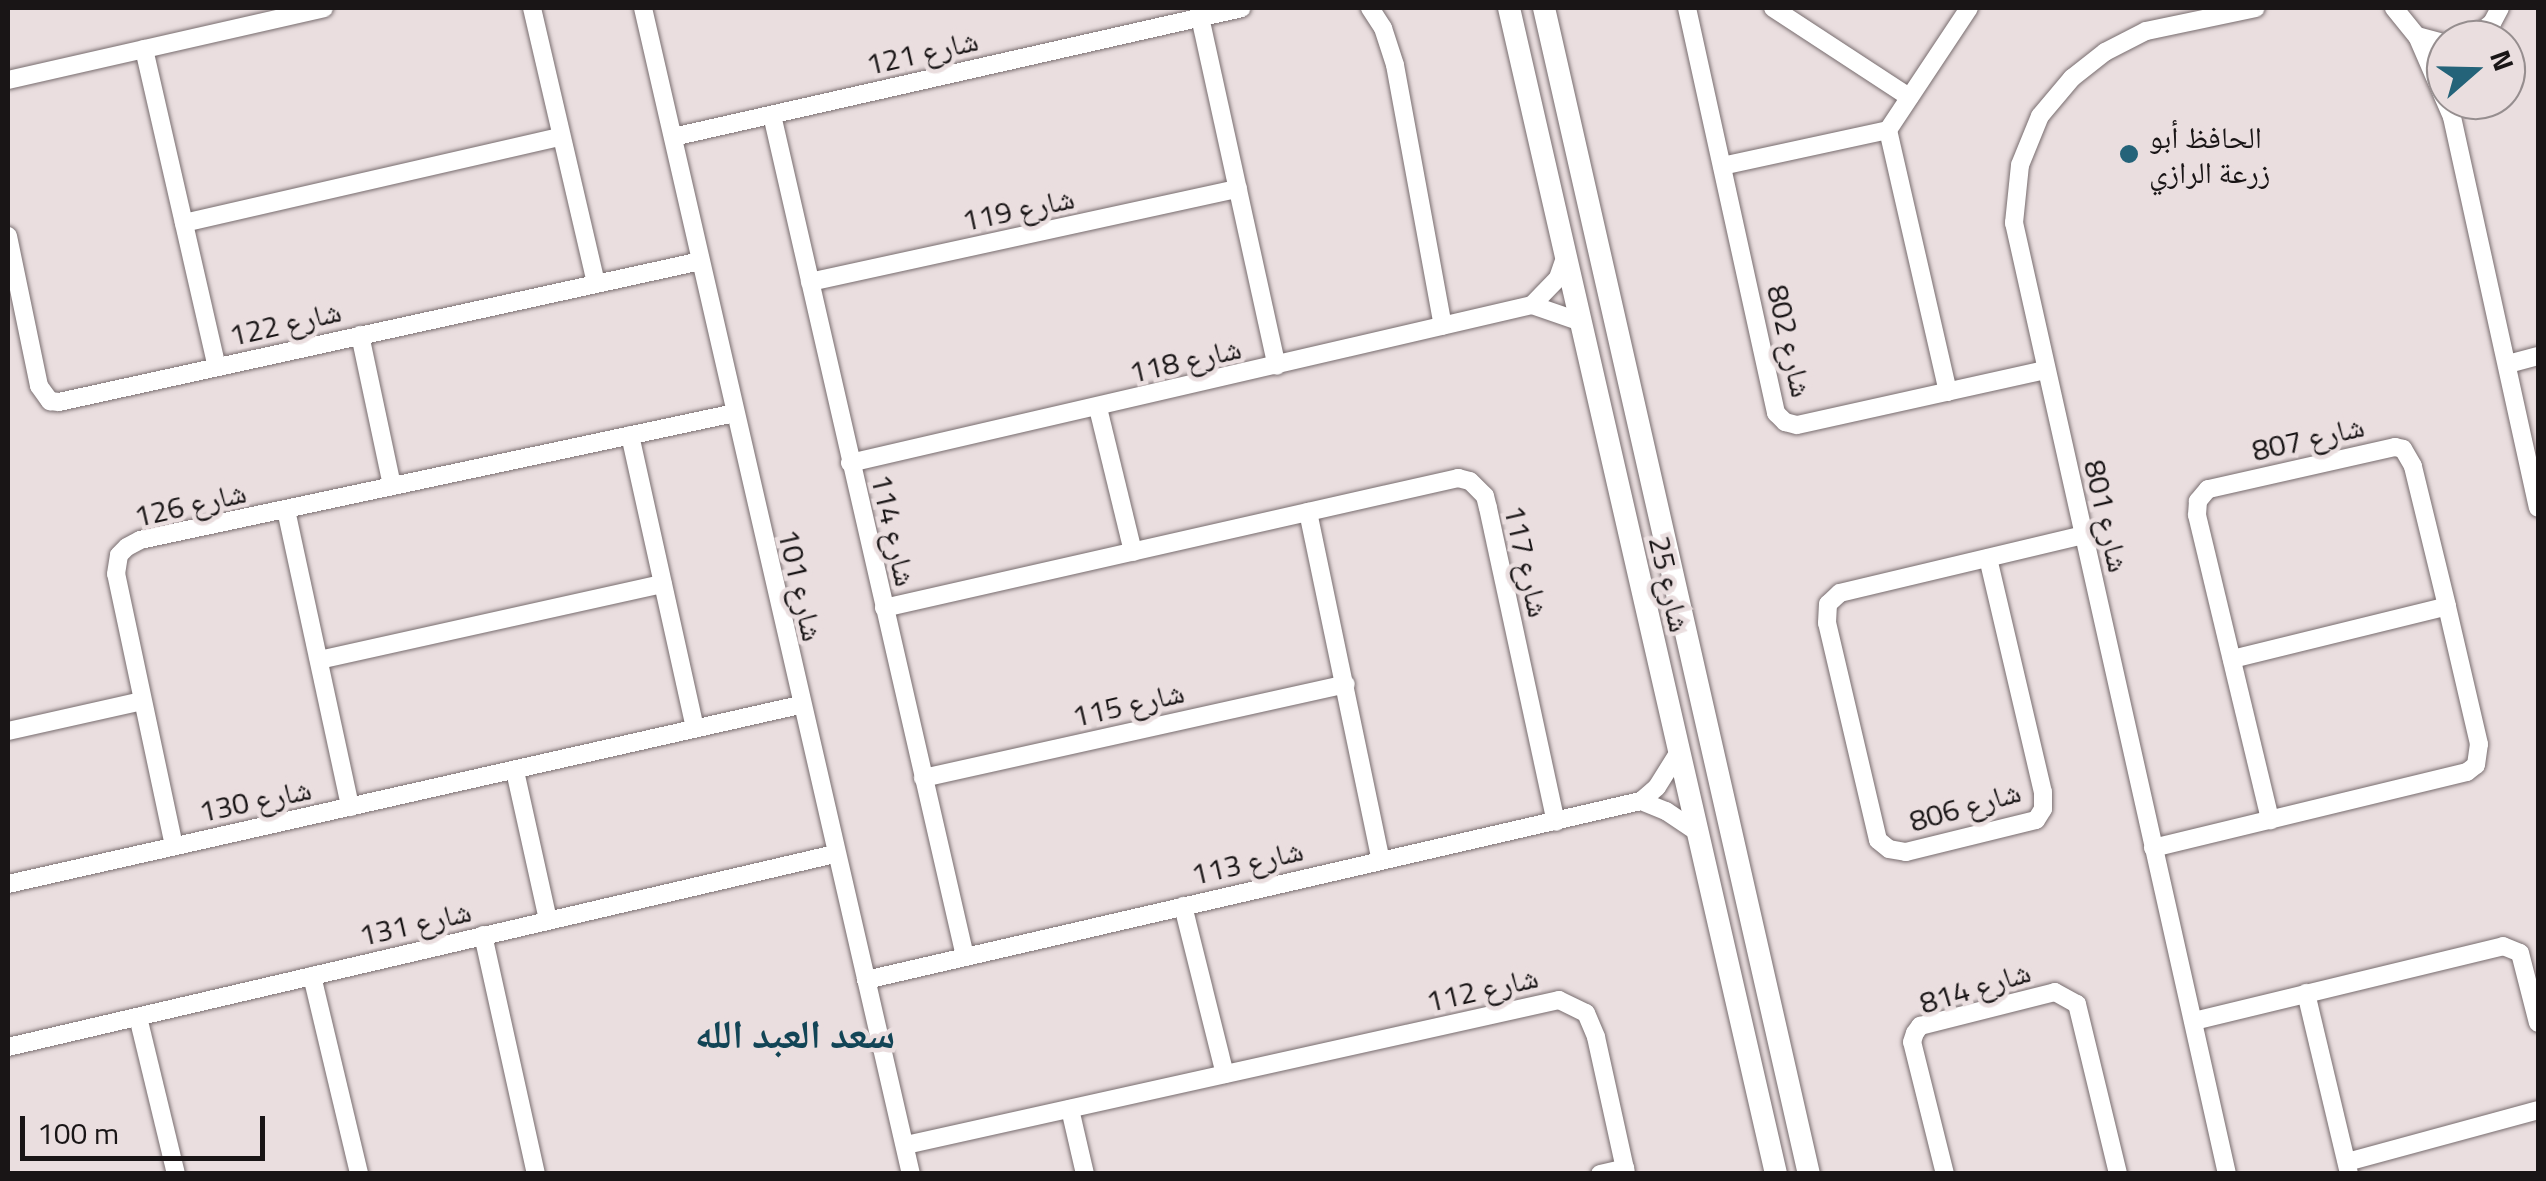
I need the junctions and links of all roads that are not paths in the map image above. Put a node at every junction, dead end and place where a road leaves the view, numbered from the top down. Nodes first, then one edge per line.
1 (324, 8) edge
2 (532, 8) edge
3 (643, 8) edge
4 (1242, 8) edge
5 (1370, 8) edge
6 (1509, 8) edge
7 (1544, 8) edge
8 (1687, 8) edge
9 (1773, 8) edge
10 (1969, 8) edge
11 (2256, 8) edge
12 (2386, 8) edge
13 (2398, 14) edge
14 (2169, 16) edge
15 (1200, 17) junction
16 (2418, 36) junction
17 (2426, 38) edge
18 (144, 49) junction
19 (2426, 53) edge
20 (8, 80) edge
21 (1909, 98) junction
22 (772, 114) junction
23 (2454, 120) edge
24 (1888, 130) junction
25 (560, 137) junction
26 (674, 137) junction
27 (1722, 166) junction
28 (1238, 189) junction
29 (184, 223) junction
30 (8, 236) edge
31 (1566, 256) junction
32 (701, 261) junction
33 (810, 282) junction
34 (596, 283) junction
35 (1532, 305) junction
36 (1581, 322) junction
37 (1443, 326) junction
38 (360, 335) junction
39 (2538, 356) edge
40 (2508, 364) junction
41 (1278, 366) junction
42 (217, 367) junction
43 (2046, 370) junction
44 (1948, 392) junction
45 (1098, 408) junction
46 (734, 412) junction
47 (630, 435) junction
48 (850, 463) junction
49 (392, 486) junction
50 (2538, 508) edge
51 (286, 510) junction
52 (1308, 512) junction
53 (2083, 535) junction
54 (1133, 552) junction
55 (1988, 558) junction
56 (663, 584) junction
57 (2447, 606) junction
58 (884, 608) junction
59 (2232, 659) junction
60 (318, 660) junction
61 (1346, 684) junction
62 (142, 700) junction
63 (800, 705) junction
64 (695, 728) junction
65 (8, 731) edge
66 (1677, 755) junction
67 (515, 772) junction
68 (923, 778) junction
69 (1641, 802) junction
70 (350, 808) junction
71 (2270, 820) junction
72 (1556, 822) junction
73 (1696, 830) junction
74 (174, 846) junction
75 (2154, 848) junction
76 (835, 854) junction
77 (1381, 860) junction
78 (8, 884) edge
79 (1183, 906) junction
80 (548, 920) junction
81 (483, 936) junction
82 (965, 956) junction
83 (312, 976) junction
84 (1766, 978) junction
85 (866, 980) junction
86 (1732, 984) junction
87 (2306, 993) junction
88 (138, 1016) junction
89 (2194, 1021) junction
90 (2538, 1023) edge
91 (8, 1048) edge
92 (1224, 1074) junction
93 (1070, 1108) junction
94 (2538, 1110) edge
95 (906, 1145) junction
96 (2348, 1168) edge
97 (1625, 1171) edge
98 (176, 1174) edge
99 (359, 1174) edge
100 (536, 1174) edge
101 (911, 1174) edge
102 (1085, 1174) edge
103 (1600, 1174) edge
104 (1776, 1174) edge
105 (1809, 1174) edge
106 (1945, 1174) edge
107 (2118, 1174) edge
108 (2226, 1174) edge

1 - 18 street
2 - 25 street
3 - 26 street, شارع 101
4 - 15 street, شارع 121
5 - 37 street
6 - 31 street, شارع 25
7 - 84 street, شارع 25
8 - 27 street, شارع 802
9 - 21 street
10 - 21 street
11 - 14 street, شارع 801
12 - 13 street
13 - 16 street
14 - 43 street, شارع 801
15 - 22 street, شارع 121
15 - 28 street
16 - 17 street
16 - 19 street
18 - 20 street
18 - 29 street
21 - 24 street
22 - 26 street, شارع 121
22 - 33 street, شارع 114
23 - 40 street
24 - 27 street
24 - 44 street
25 - 29 street
25 - 34 street
26 - 32 street, شارع 101
27 - 44 street, شارع 802
28 - 33 street, شارع 119
28 - 41 street
29 - 42 street
30 - 42 street, شارع 122
31 - 35 street
31 - 36 street, شارع 25
32 - 34 street, شارع 122
32 - 46 street, شارع 101
33 - 48 street, شارع 114
34 - 38 street, شارع 122
35 - 36 street
35 - 37 street, شارع 118
36 - 66 street, شارع 25
37 - 41 street, شارع 118
38 - 42 street, شارع 122
38 - 49 street
39 - 40 street
40 - 50 street
41 - 45 street, شارع 118
43 - 44 street, شارع 802
43 - 53 street, شارع 801
45 - 48 street, شارع 118
45 - 54 street
46 - 47 street, شارع 126
46 - 63 street, شارع 101
47 - 49 street, شارع 126
47 - 56 street
48 - 58 street, شارع 114
49 - 51 street, شارع 126
51 - 60 street
51 - 62 street, شارع 126
52 - 54 street, شارع 117
52 - 61 street
52 - 72 street, شارع 117
53 - 55 street, شارع 806
53 - 75 street, شارع 801
54 - 58 street, شارع 117
55 - 55 street, شارع 806
56 - 60 street
56 - 64 street
57 - 59 street
57 - 59 street, شارع 807
57 - 71 street, شارع 807
58 - 68 street, شارع 114
59 - 71 street, شارع 807
60 - 70 street
61 - 68 street, شارع 115
61 - 77 street
62 - 65 street
62 - 74 street, شارع 126
63 - 64 street, شارع 130
63 - 76 street, شارع 101
64 - 67 street, شارع 130
66 - 69 street
66 - 73 street, شارع 25
67 - 70 street, شارع 130
67 - 80 street
68 - 82 street, شارع 114
69 - 72 street, شارع 113
69 - 73 street
70 - 74 street, شارع 130
71 - 75 street, شارع 807
72 - 77 street, شارع 113
73 - 86 street, شارع 25
74 - 78 street, شارع 130
75 - 89 street, شارع 801
76 - 80 street, شارع 131
76 - 85 street, شارع 101
77 - 79 street, شارع 113
79 - 82 street, شارع 113
79 - 92 street
80 - 81 street, شارع 131
81 - 83 street, شارع 131
81 - 100 street
82 - 85 street, شارع 113
83 - 88 street, شارع 131
83 - 99 street
84 - 86 street
84 - 105 street, شارع 25
85 - 95 street, شارع 101
86 - 104 street, شارع 25
87 - 89 street
87 - 90 street
87 - 96 street
88 - 91 street, شارع 131
88 - 98 street
89 - 108 street, شارع 801
92 - 93 street, شارع 112
92 - 97 street, شارع 112
93 - 95 street, شارع 112
93 - 102 street
94 - 96 street
95 - 101 street, شارع 101
97 - 103 street
106 - 107 street, شارع 814

